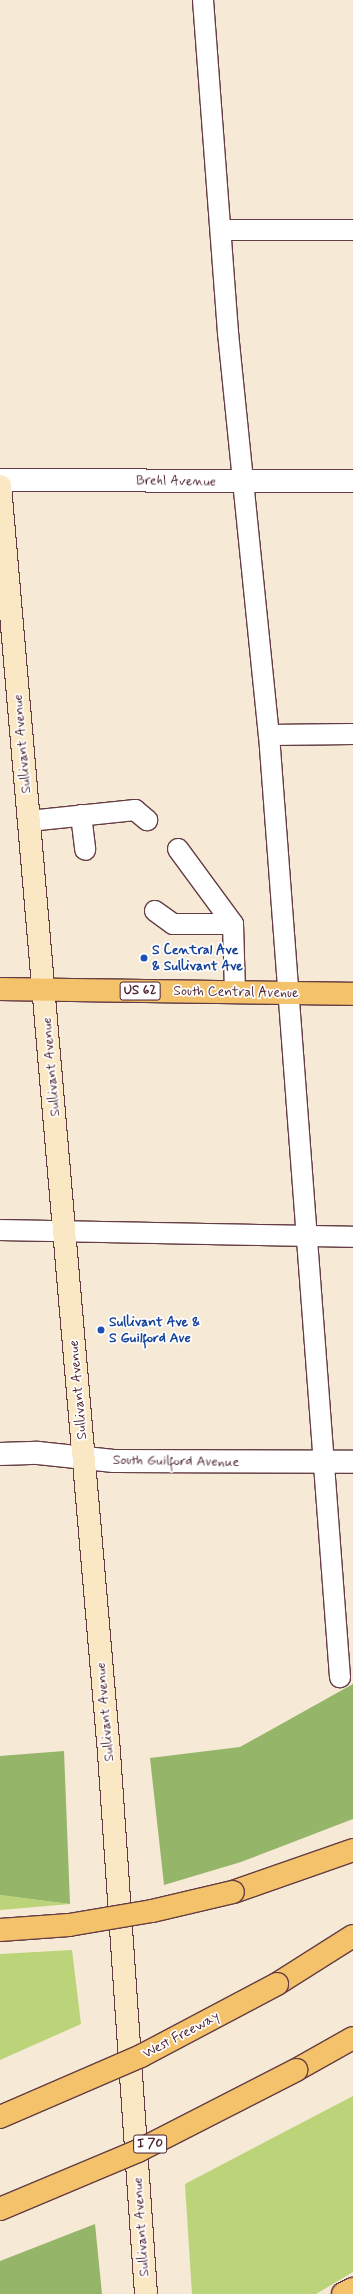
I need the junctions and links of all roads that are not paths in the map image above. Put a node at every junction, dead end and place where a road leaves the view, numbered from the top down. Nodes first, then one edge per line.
1 (203, 0) edge
2 (223, 230) junction
3 (353, 230) edge
4 (0, 480) edge
5 (353, 481) edge
6 (242, 482) junction
7 (0, 486) edge
8 (4, 576) edge
9 (353, 734) edge
10 (269, 735) junction
11 (81, 815) junction
12 (147, 820) dead end
13 (29, 821) junction
14 (178, 849) dead end
15 (85, 850) dead end
16 (155, 911) dead end
17 (233, 924) junction
18 (0, 989) edge
19 (44, 989) junction
20 (235, 992) junction
21 (288, 993) junction
22 (353, 994) edge
23 (64, 1229) junction
24 (0, 1230) edge
25 (353, 1237) edge
26 (307, 1239) junction
27 (0, 1454) edge
28 (83, 1457) junction
29 (321, 1462) junction
30 (353, 1462) edge
31 (340, 1677) dead end
32 (353, 1850) edge
33 (0, 1930) edge
34 (353, 1936) edge
35 (353, 2038) edge
36 (0, 2117) edge
37 (0, 2209) edge
38 (353, 2289) edge
39 (146, 2294) edge
40 (343, 2294) edge

1 - 2 lane
2 - 3 lane
2 - 6 lane
4 - 6 street, Brehl Avenue
5 - 6 street, Brehl Avenue
6 - 10 lane
7 - 8 main road, Sullivant Avenue
8 - 13 main road, Sullivant Avenue
9 - 10 lane
10 - 21 lane
11 - 12 lane
11 - 13 lane
11 - 15 lane
13 - 19 main road, Sullivant Avenue
14 - 17 lane
16 - 17 lane
17 - 20 lane
18 - 19 main road, South Central Avenue / US 62
19 - 20 main road, South Central Avenue / US 62
19 - 23 main road, Sullivant Avenue
20 - 21 main road, South Central Avenue / US 62
21 - 22 main road, South Central Avenue / US 62
21 - 26 lane
23 - 24 lane
23 - 26 lane
23 - 28 main road, Sullivant Avenue
25 - 26 lane
26 - 29 lane
27 - 28 street, South Guilford Avenue
28 - 29 street, South Guilford Avenue
28 - 39 main road, Sullivant Avenue
29 - 30 street, South Guilford Avenue
29 - 31 lane
32 - 33 main road, bridge
34 - 36 main road, West Freeway, bridge
35 - 37 main road, I 70, bridge
38 - 40 main road

